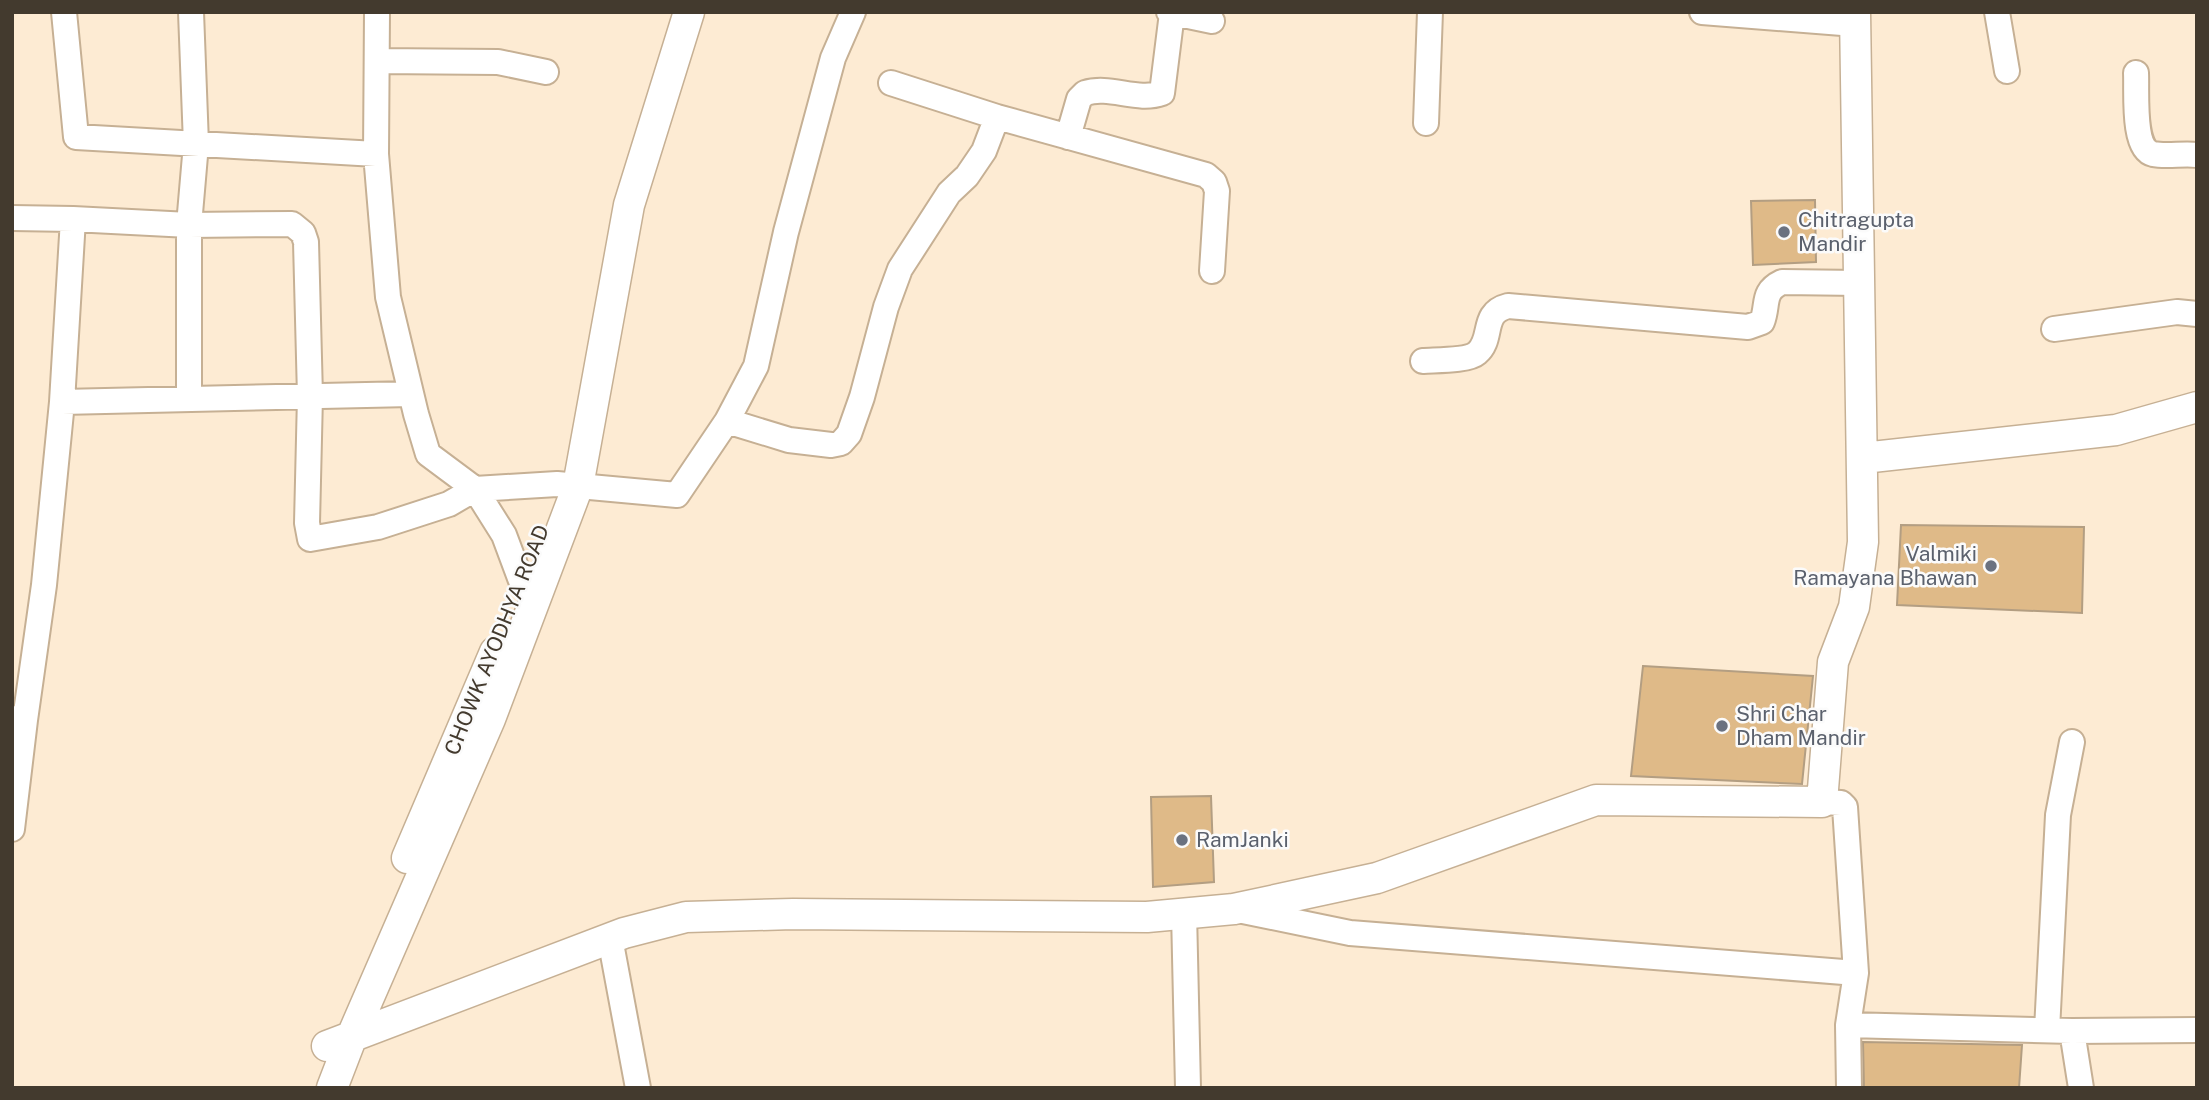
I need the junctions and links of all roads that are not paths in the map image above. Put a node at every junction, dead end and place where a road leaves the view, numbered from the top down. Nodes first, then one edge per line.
1 (64, 12) edge
2 (191, 12) edge
3 (377, 12) edge
4 (670, 12) edge
5 (689, 12) edge
6 (853, 12) edge
7 (1430, 12) edge
8 (1702, 12) edge
9 (1997, 12) edge
10 (1170, 13) edge
11 (1855, 18) edge
12 (1212, 21) dead end
13 (377, 61) junction
14 (2007, 71) dead end
15 (546, 72) dead end
16 (2136, 73) dead end
17 (891, 83) dead end
18 (997, 117) junction
19 (1426, 122) dead end
20 (1068, 137) junction
21 (196, 144) junction
22 (376, 155) junction
23 (2197, 155) edge
24 (12, 218) edge
25 (73, 219) junction
26 (189, 225) junction
27 (1212, 271) dead end
28 (1860, 283) junction
29 (2197, 314) edge
30 (2054, 329) dead end
31 (1423, 362) dead end
32 (411, 394) junction
33 (310, 396) junction
34 (189, 399) junction
35 (62, 402) junction
36 (2197, 407) edge
37 (727, 421) junction
38 (1863, 458) junction
39 (568, 485) junction
40 (475, 489) junction
41 (523, 586) junction
42 (19, 719) edge
43 (2071, 742) dead end
44 (1822, 802) junction
45 (12, 828) edge
46 (1234, 909) junction
47 (1184, 912) junction
48 (610, 938) junction
49 (1856, 973) junction
50 (1848, 1025) junction
51 (2047, 1030) junction
52 (2197, 1030) edge
53 (2072, 1031) junction
54 (339, 1041) junction
55 (313, 1088) edge
56 (331, 1088) edge
57 (638, 1088) edge
58 (1188, 1088) edge
59 (1849, 1088) edge
60 (2081, 1088) edge

1 - 21 street
2 - 21 street
3 - 13 street
4 - 39 main road, CHOWK AYODHYA ROAD
5 - 39 main road
6 - 37 street
7 - 19 street
8 - 11 street
9 - 14 street
10 - 12 street
10 - 20 street
11 - 28 main road
13 - 15 street
13 - 22 street
16 - 23 street
17 - 18 street
18 - 20 street
18 - 37 street
20 - 27 street
21 - 22 street
21 - 26 street
22 - 32 street
24 - 25 street
25 - 26 street
25 - 35 street
26 - 33 street
26 - 34 street
28 - 31 street
28 - 38 main road
29 - 30 street
32 - 33 street
32 - 40 street
33 - 34 street
33 - 40 street
34 - 35 street
35 - 42 street
36 - 38 main road
37 - 39 street
38 - 44 main road
39 - 40 street
39 - 41 main road, CHOWK AYODHYA ROAD
39 - 54 main road
40 - 41 street
41 - 54 main road, CHOWK AYODHYA ROAD
42 - 45 street
43 - 51 street
44 - 46 main road
44 - 49 street
46 - 47 main road
46 - 49 street
47 - 48 main road
47 - 58 street
48 - 54 main road
48 - 57 street
49 - 50 street
50 - 51 street
50 - 59 street
51 - 53 street
52 - 53 street
53 - 60 street
54 - 55 main road, CHOWK AYODHYA ROAD
54 - 56 main road

